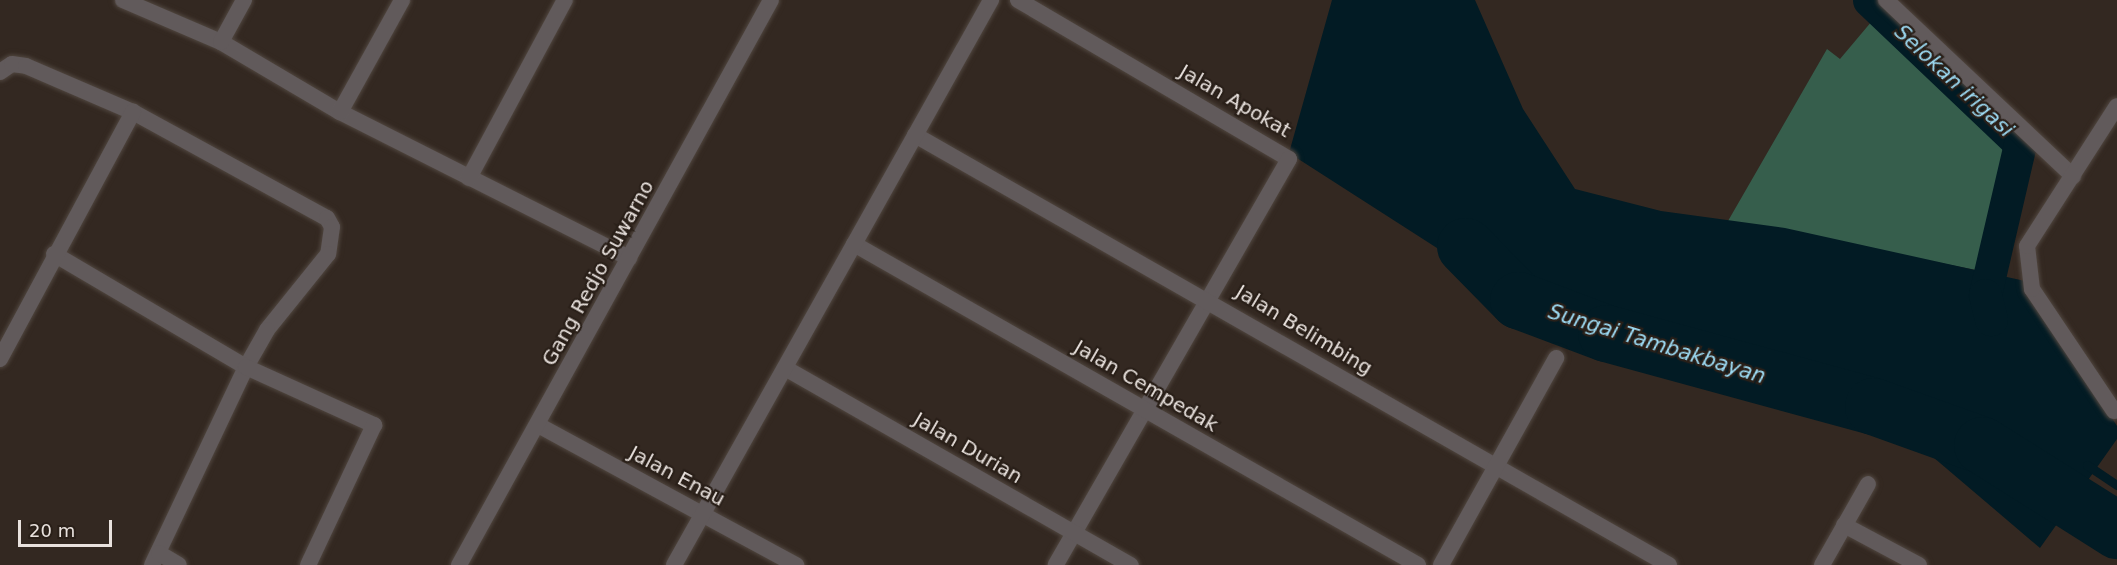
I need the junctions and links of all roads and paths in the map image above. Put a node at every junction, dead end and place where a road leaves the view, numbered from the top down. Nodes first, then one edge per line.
1 (123, 0) edge
2 (244, 0) edge
3 (402, 0) edge
4 (565, 0) edge
5 (771, 0) edge
6 (991, 0) edge
7 (1018, 0) edge
8 (1886, 0) edge
9 (221, 42) junction
10 (0, 72) edge
11 (2117, 106) edge
12 (133, 112) junction
13 (340, 112) junction
14 (915, 135) junction
15 (2073, 176) junction
16 (469, 178) junction
17 (854, 244) junction
18 (54, 254) junction
19 (629, 258) junction
20 (1208, 298) junction
21 (1556, 358) dead end
22 (0, 359) edge
23 (246, 367) junction
24 (785, 368) junction
25 (1143, 409) junction
26 (2114, 411) dead end
27 (538, 425) junction
28 (1496, 468) junction
29 (1868, 484) dead end
30 (703, 513) junction
31 (1844, 525) junction
32 (1073, 533) junction
33 (155, 559) edge
34 (179, 565) edge
35 (308, 565) edge
36 (459, 565) edge
37 (674, 565) edge
38 (796, 565) edge
39 (1056, 565) edge
40 (1131, 565) edge
41 (1418, 565) edge
42 (1441, 565) edge
43 (1669, 565) edge
44 (1822, 565) edge
45 (1919, 565) edge

1 - 9 street
2 - 9 street
3 - 13 street
4 - 16 street
5 - 19 street, Gang Redjo Suwarno
6 - 14 street
7 - 20 street, Jalan Apokat
8 - 15 street
9 - 13 street
10 - 12 street
11 - 15 street
12 - 18 street
12 - 23 street
13 - 16 street
14 - 17 street
14 - 20 street, Jalan Belimbing
15 - 26 street
16 - 19 street
17 - 24 street
17 - 25 street, Jalan Cempedak
18 - 22 street
18 - 23 street
19 - 27 street, Gang Redjo Suwarno
20 - 25 street, Jalan Apokat
20 - 28 street, Jalan Belimbing
21 - 28 street
23 - 33 street
23 - 35 street
24 - 30 street
24 - 32 street, Jalan Durian
25 - 32 street, Jalan Apokat
25 - 41 street, Jalan Cempedak
27 - 30 street, Jalan Enau
27 - 36 street, Gang Redjo Suwarno
28 - 42 street
28 - 43 street, Jalan Belimbing
29 - 31 street
30 - 37 street
30 - 38 street, Jalan Enau
31 - 44 street
31 - 45 street
32 - 39 street, Jalan Apokat
32 - 40 street, Jalan Durian
33 - 34 street

